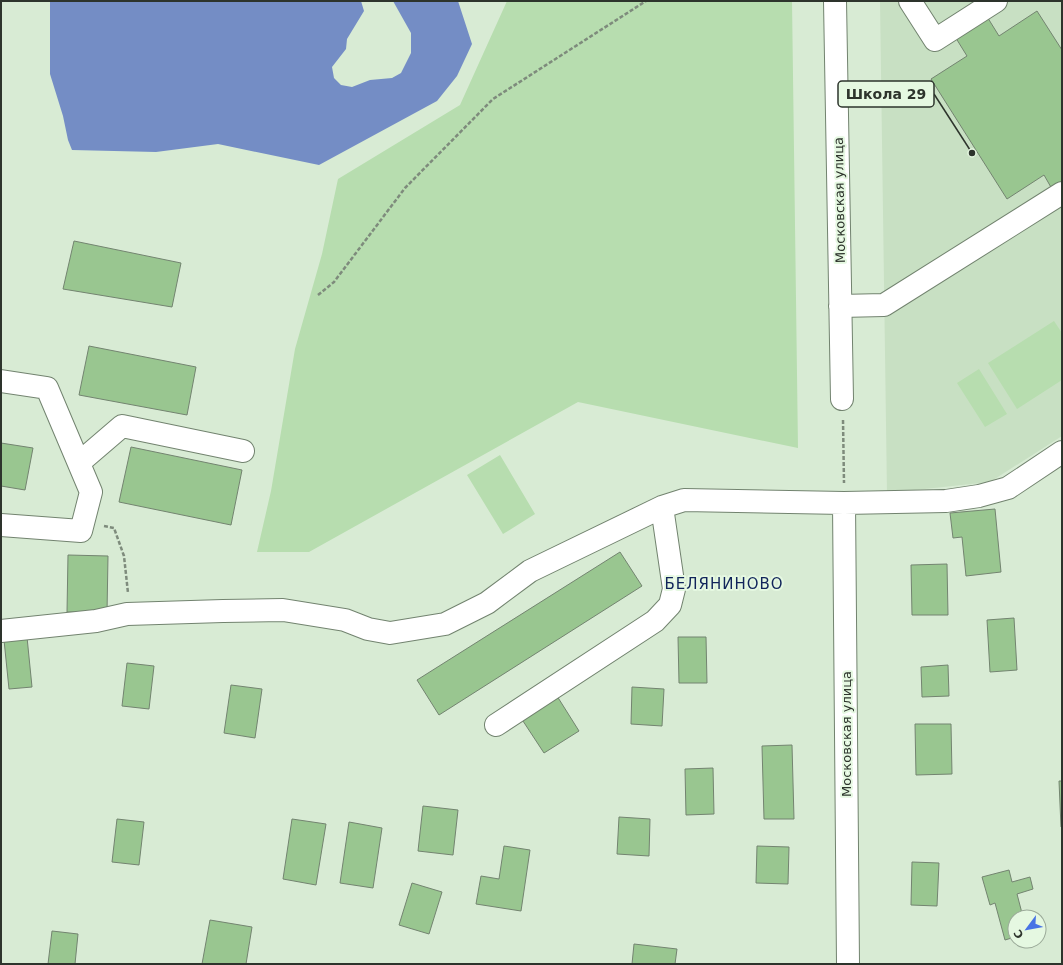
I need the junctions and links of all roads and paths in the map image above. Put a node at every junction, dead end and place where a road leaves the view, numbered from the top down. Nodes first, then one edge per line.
1 (646, 1) edge
2 (835, 1) edge
3 (910, 1) edge
4 (996, 1) edge
5 (1062, 193) edge
6 (318, 295) dead end
7 (840, 306) junction
8 (1, 381) edge
9 (842, 399) joint
10 (243, 451) dead end
11 (1062, 452) edge
12 (80, 462) junction
13 (844, 503) junction
14 (662, 507) junction
15 (84, 521) junction
16 (1, 525) edge
17 (128, 614) junction
18 (1, 631) edge
19 (496, 725) dead end
20 (848, 964) edge

1 - 6 path
2 - 7 street, Московская улица
3 - 4 street
5 - 7 street
7 - 9 street, Московская улица
8 - 12 street
9 - 13 path
10 - 12 street
11 - 13 street
12 - 15 street
13 - 14 street
13 - 20 street, Московская улица
14 - 17 street
14 - 19 street
15 - 16 street
15 - 17 path
17 - 18 street

